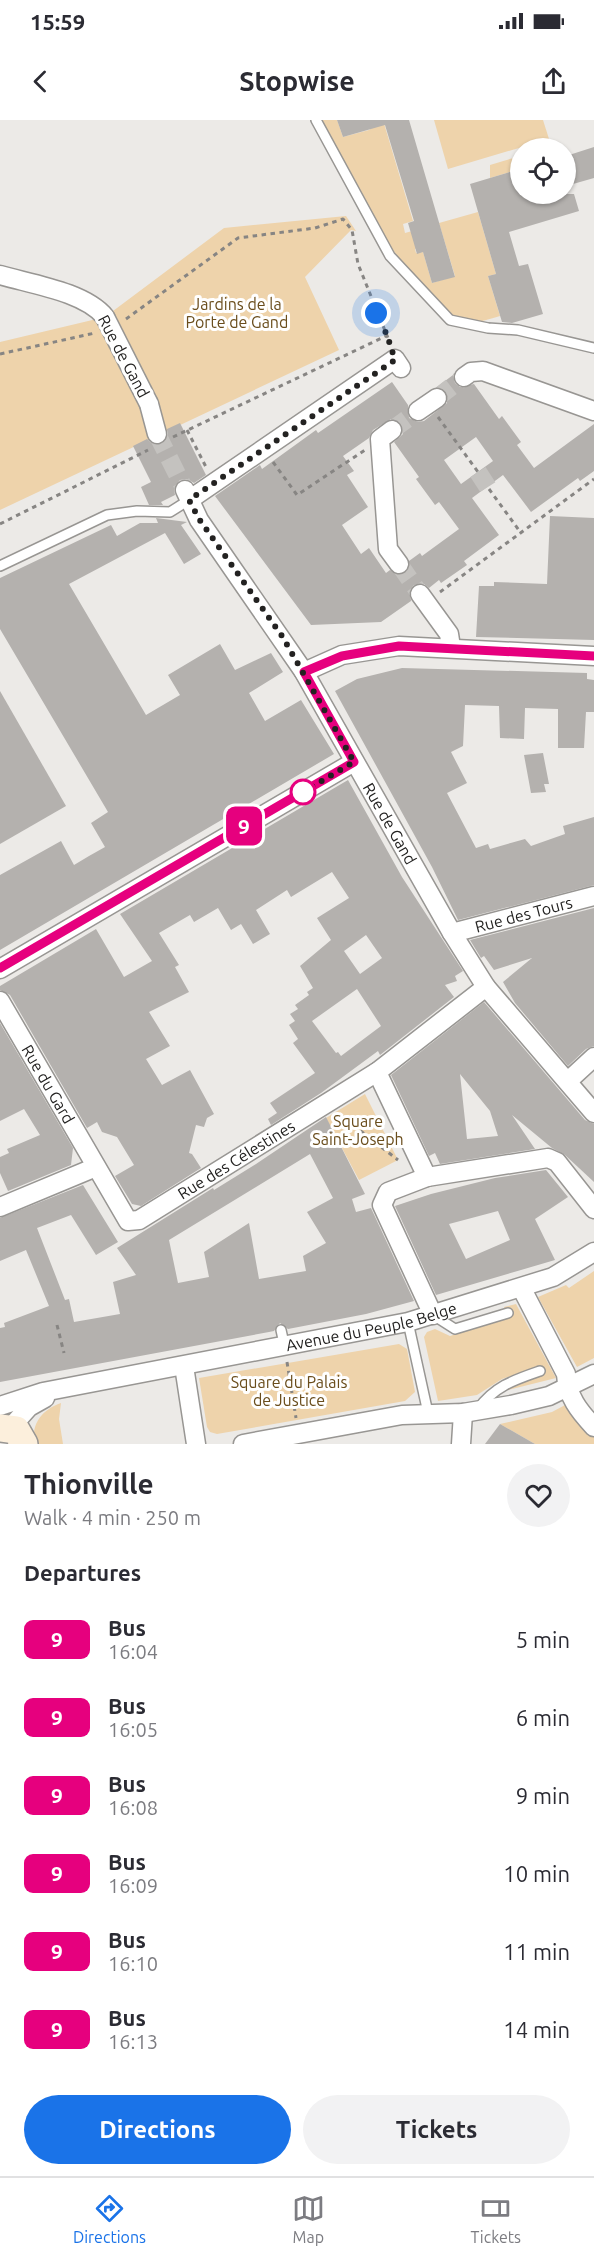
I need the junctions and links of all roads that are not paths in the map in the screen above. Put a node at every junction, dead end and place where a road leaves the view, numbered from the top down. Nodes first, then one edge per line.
1 (316, 120) edge
2 (4, 276) edge
3 (594, 348) edge
4 (398, 364) road end
5 (464, 377) tunnel mouth
6 (594, 411) edge
7 (157, 434) tunnel mouth
8 (386, 435) road end
9 (187, 495) junction
10 (399, 564) tunnel mouth
11 (0, 566) edge
12 (423, 598) tunnel mouth
13 (451, 647) junction
14 (594, 657) edge
15 (304, 672) junction
16 (354, 762) junction
17 (594, 896) edge
18 (452, 933) junction
19 (0, 969) edge
20 (486, 987) junction
21 (0, 1001) edge
22 (594, 1057) edge
23 (377, 1072) junction
24 (568, 1081) junction
25 (594, 1113) edge
26 (96, 1167) junction
27 (426, 1177) junction
28 (0, 1207) edge
29 (594, 1209) edge
30 (129, 1221) joint
31 (594, 1252) edge
32 (522, 1289) junction
33 (508, 1313) dead end
34 (433, 1315) junction
35 (408, 1322) junction
36 (281, 1330) dead end
37 (285, 1348) junction
38 (184, 1366) junction
39 (540, 1371) dead end
40 (594, 1374) edge
41 (566, 1389) junction
42 (470, 1412) junction
43 (428, 1413) junction
44 (7, 1425) edge
45 (594, 1427) edge
46 (196, 1444) edge
47 (243, 1444) edge
48 (461, 1444) edge

1 - 3 lane
2 - 7 street, Rue de Gand, bridge
4 - 9 street
5 - 6 street
8 - 10 street
9 - 11 lane
9 - 15 street, Rue de Gand
12 - 13 street
13 - 14 street
13 - 15 street
15 - 16 street, Rue de Gand
16 - 18 street, Rue de Gand
16 - 19 street
17 - 18 street, Rue des Tours
18 - 20 street, Rue de Gand
20 - 23 street, Rue des Célestines
20 - 24 street, Rue de Gand
21 - 26 street, Rue du Gard
22 - 24 street
23 - 27 street
23 - 30 street, Rue des Célestines
24 - 25 street, Rue de Gand
26 - 28 street
26 - 30 street, Rue du Gard
27 - 29 street
27 - 34 street
31 - 32 street, Avenue du Peuple Belge
32 - 34 street, Avenue du Peuple Belge
32 - 41 street
33 - 34 lane
34 - 35 street, Avenue du Peuple Belge
35 - 37 street, Avenue du Peuple Belge
35 - 43 lane
36 - 37 lane
37 - 38 street, Avenue du Peuple Belge
38 - 44 street, Avenue du Peuple Belge
38 - 46 street
39 - 42 lane
40 - 41 street
41 - 42 street
41 - 45 street
42 - 43 street
42 - 48 street
43 - 47 street

